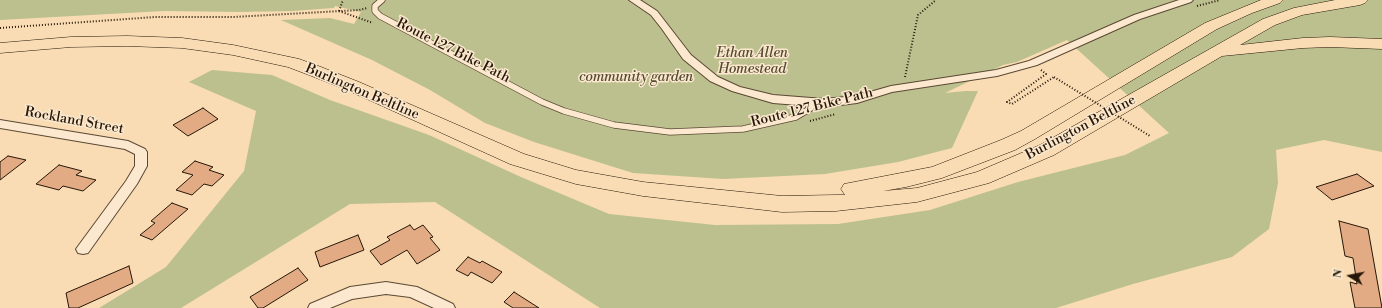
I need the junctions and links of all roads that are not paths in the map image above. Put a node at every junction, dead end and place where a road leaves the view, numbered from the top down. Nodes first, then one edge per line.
1 (382, 0) edge
2 (634, 0) edge
3 (1188, 0) edge
4 (1275, 0) edge
5 (1360, 0) edge
6 (1382, 44) edge
7 (0, 48) edge
8 (1214, 54) junction
9 (813, 102) junction
10 (0, 124) edge
11 (714, 197) junction
12 (83, 249) dead end
13 (315, 308) edge
14 (448, 308) edge

1 - 9 lane
2 - 9 street
3 - 9 street
4 - 11 main road, Burlington Beltline
5 - 8 main road, Burlington Beltline
6 - 8 main road
7 - 11 main road, Burlington Beltline
8 - 11 main road, Burlington Beltline
10 - 12 street, Rockland Street
13 - 14 street

